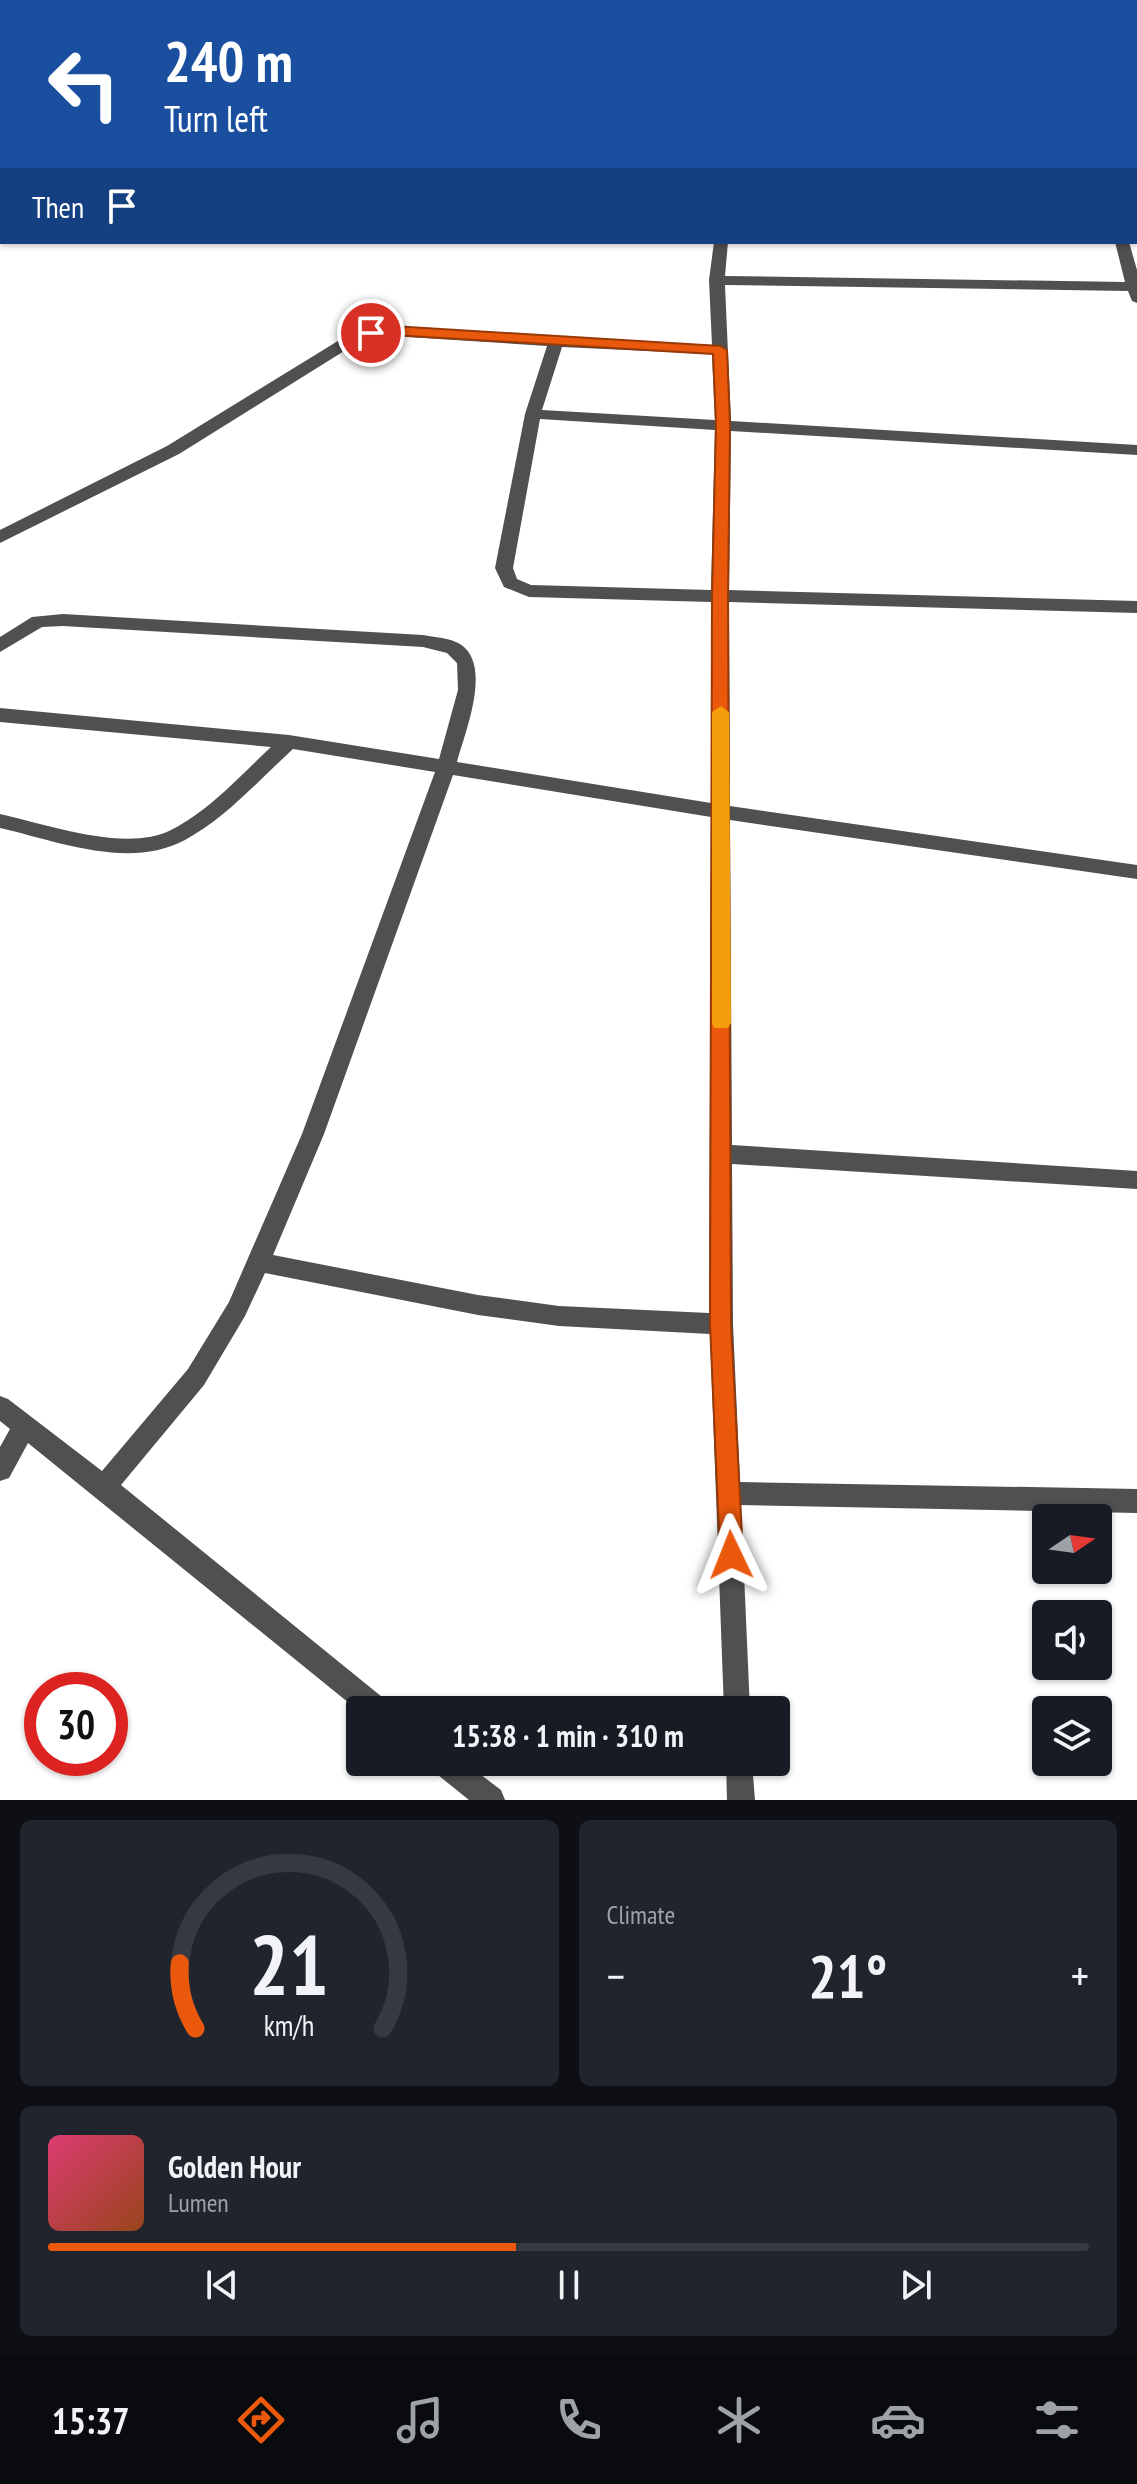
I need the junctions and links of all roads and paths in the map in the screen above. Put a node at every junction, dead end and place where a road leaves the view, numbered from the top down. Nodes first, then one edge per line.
1 (721, 244) edge
2 (1123, 244) edge
3 (717, 280) junction
4 (1136, 292) edge
5 (556, 342) junction
6 (720, 350) junction
7 (533, 414) junction
8 (723, 424) junction
9 (1137, 450) edge
10 (0, 537) edge
11 (720, 597) junction
12 (1137, 607) edge
13 (0, 646) edge
14 (0, 715) edge
15 (289, 742) junction
16 (447, 766) junction
17 (722, 812) junction
18 (0, 821) edge
19 (1137, 872) edge
20 (721, 1154) junction
21 (1137, 1180) edge
22 (259, 1262) junction
23 (721, 1324) junction
24 (0, 1407) edge
25 (24, 1427) junction
26 (0, 1470) edge
27 (104, 1487) junction
28 (729, 1493) junction
29 (1137, 1501) edge
30 (361, 1696) edge
31 (736, 1696) edge
32 (460, 1776) edge
33 (740, 1776) edge
34 (491, 1800) edge
35 (741, 1800) edge

1 - 3 street
2 - 4 street
3 - 4 street
3 - 6 street
5 - 6 street
5 - 7 street
5 - 10 street
6 - 8 street
7 - 8 street
7 - 11 street
8 - 9 street
8 - 11 street
11 - 12 street
11 - 17 street
13 - 16 street
14 - 15 street
15 - 16 street
15 - 18 street
16 - 17 street
16 - 22 street
17 - 19 street
17 - 20 street
20 - 21 street
20 - 23 street
22 - 23 street
22 - 27 street
23 - 28 street
24 - 25 street
25 - 26 street
25 - 27 street
27 - 30 street
28 - 29 street
28 - 31 street
32 - 34 street
33 - 35 street

